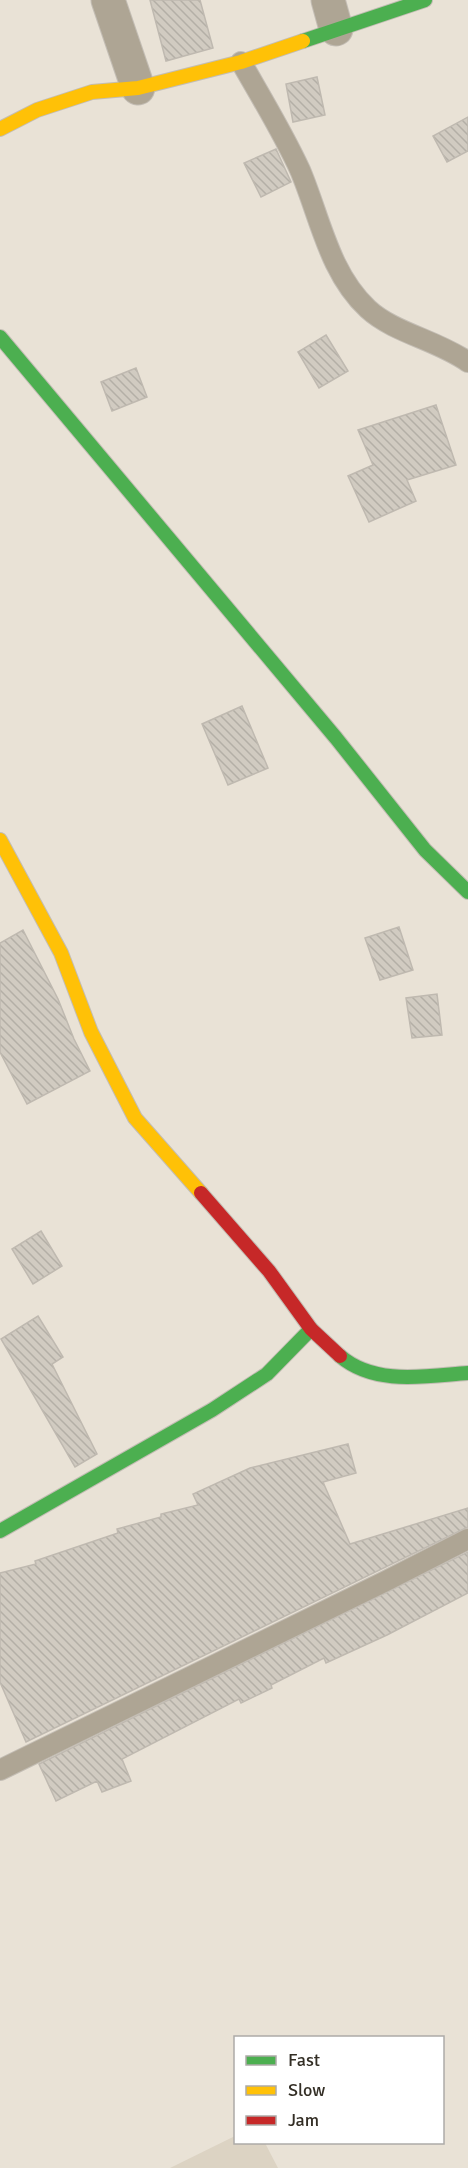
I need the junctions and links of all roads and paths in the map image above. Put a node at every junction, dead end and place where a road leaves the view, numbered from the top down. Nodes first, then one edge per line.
1 (108, 0) edge
2 (425, 0) edge
3 (332, 15) edge
4 (241, 62) junction
5 (138, 88) junction
6 (0, 129) edge
7 (0, 337) edge
8 (468, 362) edge
9 (0, 840) edge
10 (468, 892) edge
11 (311, 1329) junction
12 (468, 1373) edge
13 (0, 1531) edge
14 (468, 1539) edge
15 (0, 1770) edge

1 - 5 street
2 - 3 street
3 - 4 street
4 - 5 street
4 - 8 lane
5 - 6 street
7 - 10 street
9 - 11 street
11 - 12 street
11 - 13 street
14 - 15 lane

